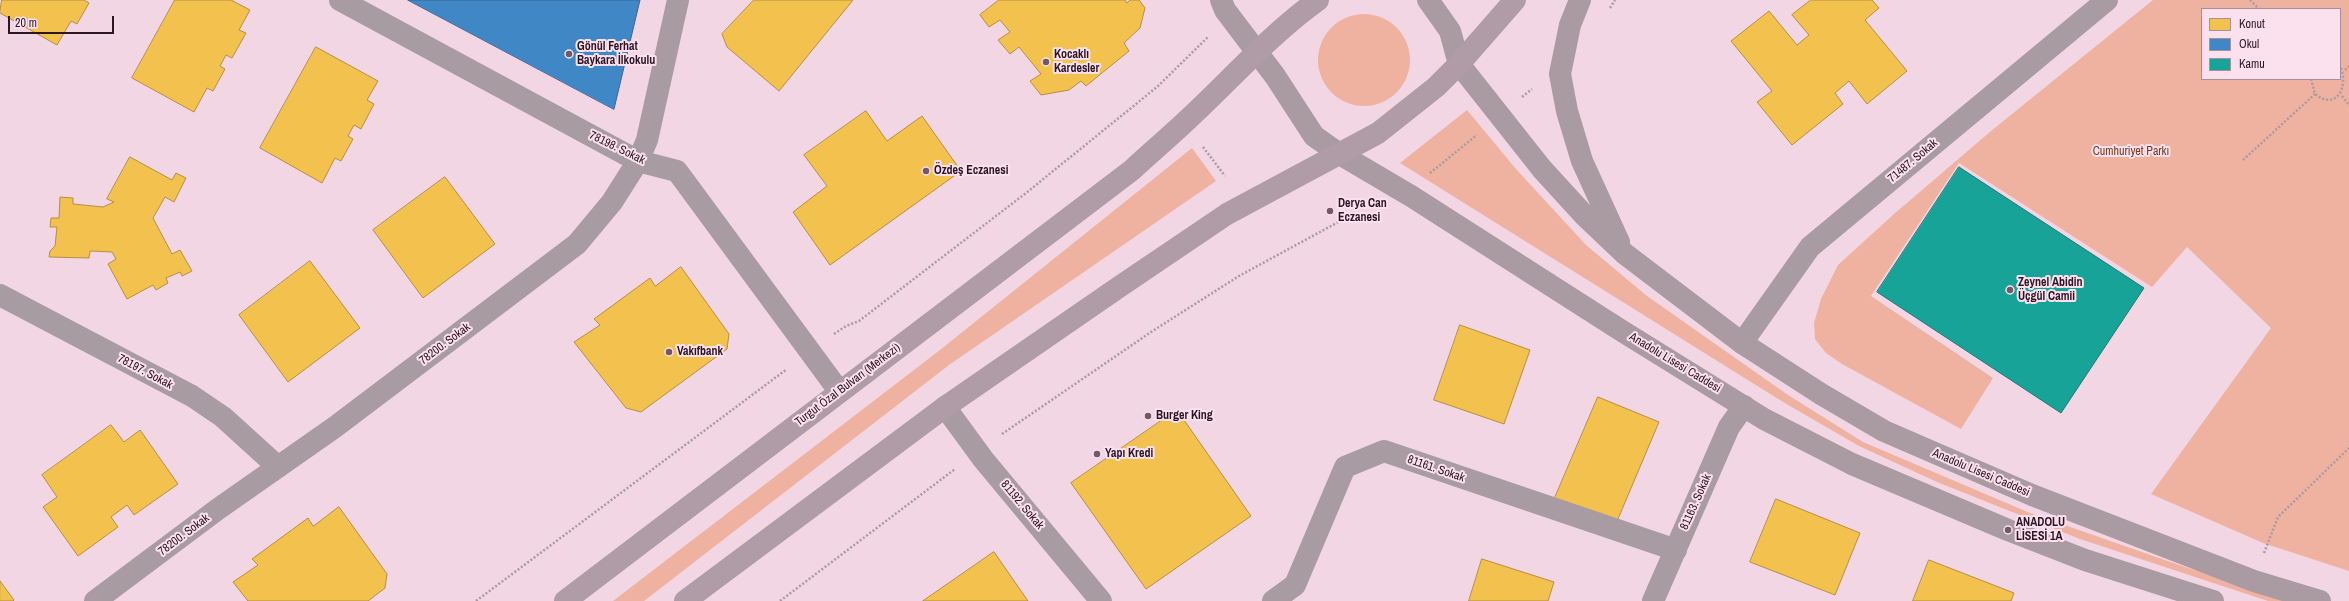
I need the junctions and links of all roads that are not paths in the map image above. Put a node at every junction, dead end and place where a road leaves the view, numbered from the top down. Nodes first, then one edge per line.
1 (340, 0) edge
2 (678, 0) edge
3 (1221, 0) edge
4 (1318, 0) edge
5 (1428, 0) edge
6 (1516, 0) edge
7 (1580, 0) edge
8 (2107, 0) edge
9 (1257, 51) junction
10 (1459, 64) junction
11 (1338, 153) junction
12 (638, 161) junction
13 (1625, 254) junction
14 (0, 295) edge
15 (1742, 343) junction
16 (839, 391) junction
17 (1744, 406) junction
18 (945, 407) junction
19 (278, 467) junction
20 (1676, 550) junction
21 (95, 601) edge
22 (565, 601) edge
23 (685, 601) edge
24 (1101, 601) edge
25 (1273, 601) edge
26 (1653, 601) edge
27 (2213, 601) edge
28 (2320, 601) edge

1 - 12 street, 78198. Sokak
2 - 12 street, 78200. Sokak
3 - 9 main road, Anadolu Lisesi Caddesi
4 - 9 main road, Turgut Özal Bulvarı (Merkezi)
5 - 10 main road
6 - 10 main road
7 - 13 main road
8 - 15 street, 71487. Sokak
9 - 11 main road, Anadolu Lisesi Caddesi
9 - 16 main road, Turgut Özal Bulvarı (Merkezi)
10 - 11 main road
10 - 13 main road, Anadolu Lisesi Caddesi
11 - 17 main road, Anadolu Lisesi Caddesi
11 - 18 main road
12 - 16 street, 78198. Sokak
12 - 19 street, 78200. Sokak
13 - 15 main road, Anadolu Lisesi Caddesi
14 - 19 street, 78197. Sokak
15 - 28 main road, Anadolu Lisesi Caddesi
16 - 22 main road, Turgut Özal Bulvarı (Merkezi)
17 - 20 street, 81163. Sokak
17 - 27 main road, Anadolu Lisesi Caddesi
18 - 23 main road
18 - 24 street, 81192. Sokak
19 - 21 street, 78200. Sokak
20 - 25 street, 81161. Sokak
20 - 26 street, 81163. Sokak

